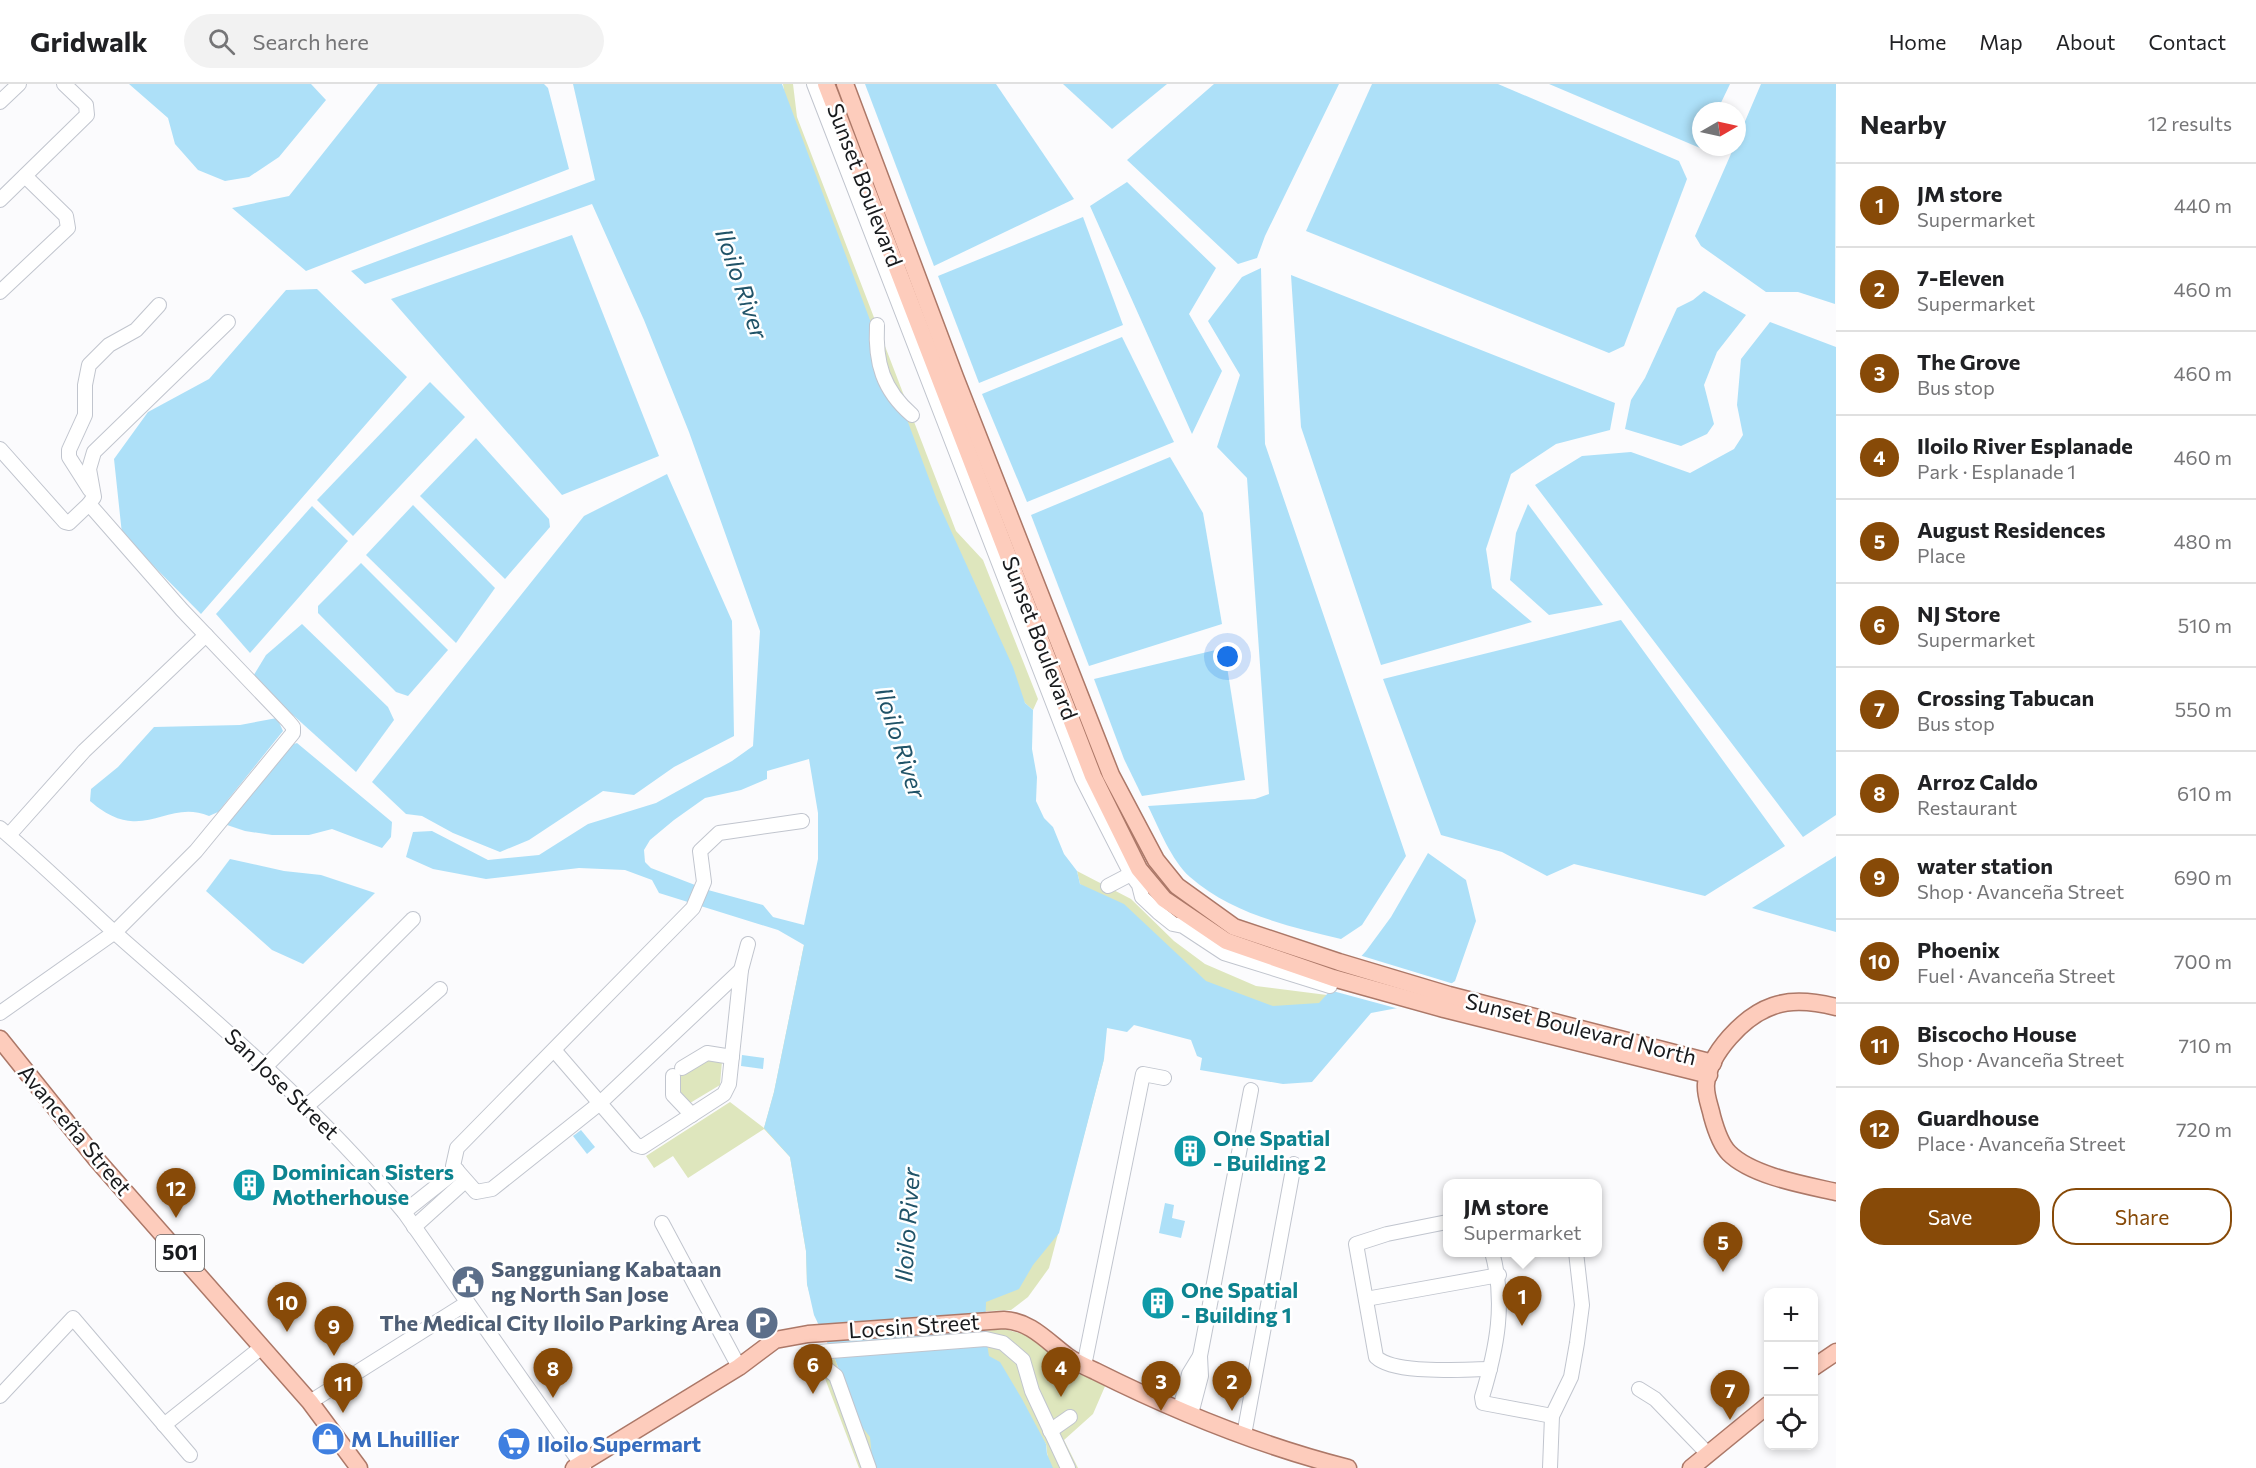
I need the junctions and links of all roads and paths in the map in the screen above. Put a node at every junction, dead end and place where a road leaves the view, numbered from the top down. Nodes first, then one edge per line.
1 (19, 84) edge
2 (64, 84) edge
3 (814, 84) edge
4 (826, 84) edge
5 (845, 84) edge
6 (0, 102) edge
7 (25, 176) junction
8 (0, 200) edge
9 (0, 292) edge
10 (159, 305) dead end
11 (228, 322) dead end
12 (877, 326) dead end
13 (938, 352) junction
14 (912, 415) dead end
15 (0, 449) edge
16 (91, 501) junction
17 (206, 635) junction
18 (802, 821) dead end
19 (4, 831) edge
20 (1131, 874) junction
21 (1108, 886) dead end
22 (413, 919) dead end
23 (115, 932) junction
24 (748, 944) dead end
25 (741, 970) junction
26 (1334, 975) junction
27 (440, 989) dead end
28 (1447, 1002) joint
29 (1836, 1007) edge
30 (0, 1013) edge
31 (0, 1039) edge
32 (554, 1050) junction
33 (732, 1057) junction
34 (266, 1068) junction
35 (1711, 1069) junction
36 (1164, 1078) dead end
37 (1251, 1090) dead end
38 (600, 1103) junction
39 (308, 1106) junction
40 (692, 1115) junction
41 (1294, 1164) dead end
42 (461, 1175) junction
43 (1836, 1192) edge
44 (404, 1212) junction
45 (662, 1223) dead end
46 (1443, 1223) edge
47 (414, 1227) junction
48 (1494, 1257) edge
49 (1576, 1257) edge
50 (1499, 1275) junction
51 (1366, 1299) junction
52 (467, 1303) junction
53 (262, 1347) junction
54 (1836, 1352) edge
55 (1818, 1364) edge
56 (1084, 1366) junction
57 (739, 1367) junction
58 (1490, 1369) junction
59 (1639, 1389) dead end
60 (0, 1396) edge
61 (310, 1402) junction
62 (1764, 1408) edge
63 (1185, 1411) junction
64 (1552, 1416) junction
65 (1070, 1417) dead end
66 (164, 1425) junction
67 (1050, 1431) junction
68 (1244, 1435) junction
69 (1708, 1454) junction
70 (190, 1455) dead end
71 (579, 1466) edge
72 (359, 1468) edge
73 (869, 1468) edge
74 (1068, 1468) edge
75 (1348, 1468) edge
76 (1550, 1468) edge
77 (1691, 1468) edge

1 - 6 street
2 - 7 street
3 - 20 street
4 - 13 main road, Sunset Boulevard
5 - 13 main road, Sunset Boulevard
7 - 8 street
7 - 9 street
10 - 16 street
11 - 16 street
12 - 14 street
13 - 26 main road, Sunset Boulevard
15 - 16 street
16 - 17 street
17 - 19 street
17 - 23 street
18 - 32 street
19 - 23 street, San Jose Street
20 - 21 street
20 - 26 street
22 - 34 street
23 - 30 street
23 - 34 street, San Jose Street
24 - 25 street
25 - 33 street
25 - 38 street
26 - 28 main road, Sunset Boulevard
27 - 39 street
28 - 35 main road, Sunset Boulevard North
29 - 35 main road, Sunset Boulevard North
31 - 53 main road, Avanceña Street / 501
32 - 38 street
32 - 42 street
33 - 40 street
33 - 40 street
34 - 39 street, San Jose Street
35 - 43 main road, Sunset Boulevard North
36 - 56 street
37 - 63 street
38 - 40 street
38 - 42 street
39 - 44 street, San Jose Street
41 - 68 street
42 - 44 street
42 - 47 street
44 - 47 street, San Jose Street
45 - 57 street
46 - 51 street
47 - 52 street, San Jose Street
48 - 50 street
49 - 64 street
50 - 51 street
50 - 58 street
51 - 58 street
52 - 61 street
52 - 71 street, San Jose Street
53 - 61 main road, Avanceña Street / 501
53 - 66 street
54 - 55 main road
56 - 57 main road, Locsin Street
56 - 63 main road
57 - 71 main road, Locsin Street
58 - 64 street
59 - 69 street
60 - 66 street
61 - 72 main road, Avanceña Street / 501
62 - 69 main road
63 - 68 main road
64 - 76 street
65 - 67 street
66 - 70 street
67 - 73 street
67 - 74 street
68 - 75 main road
69 - 77 main road

